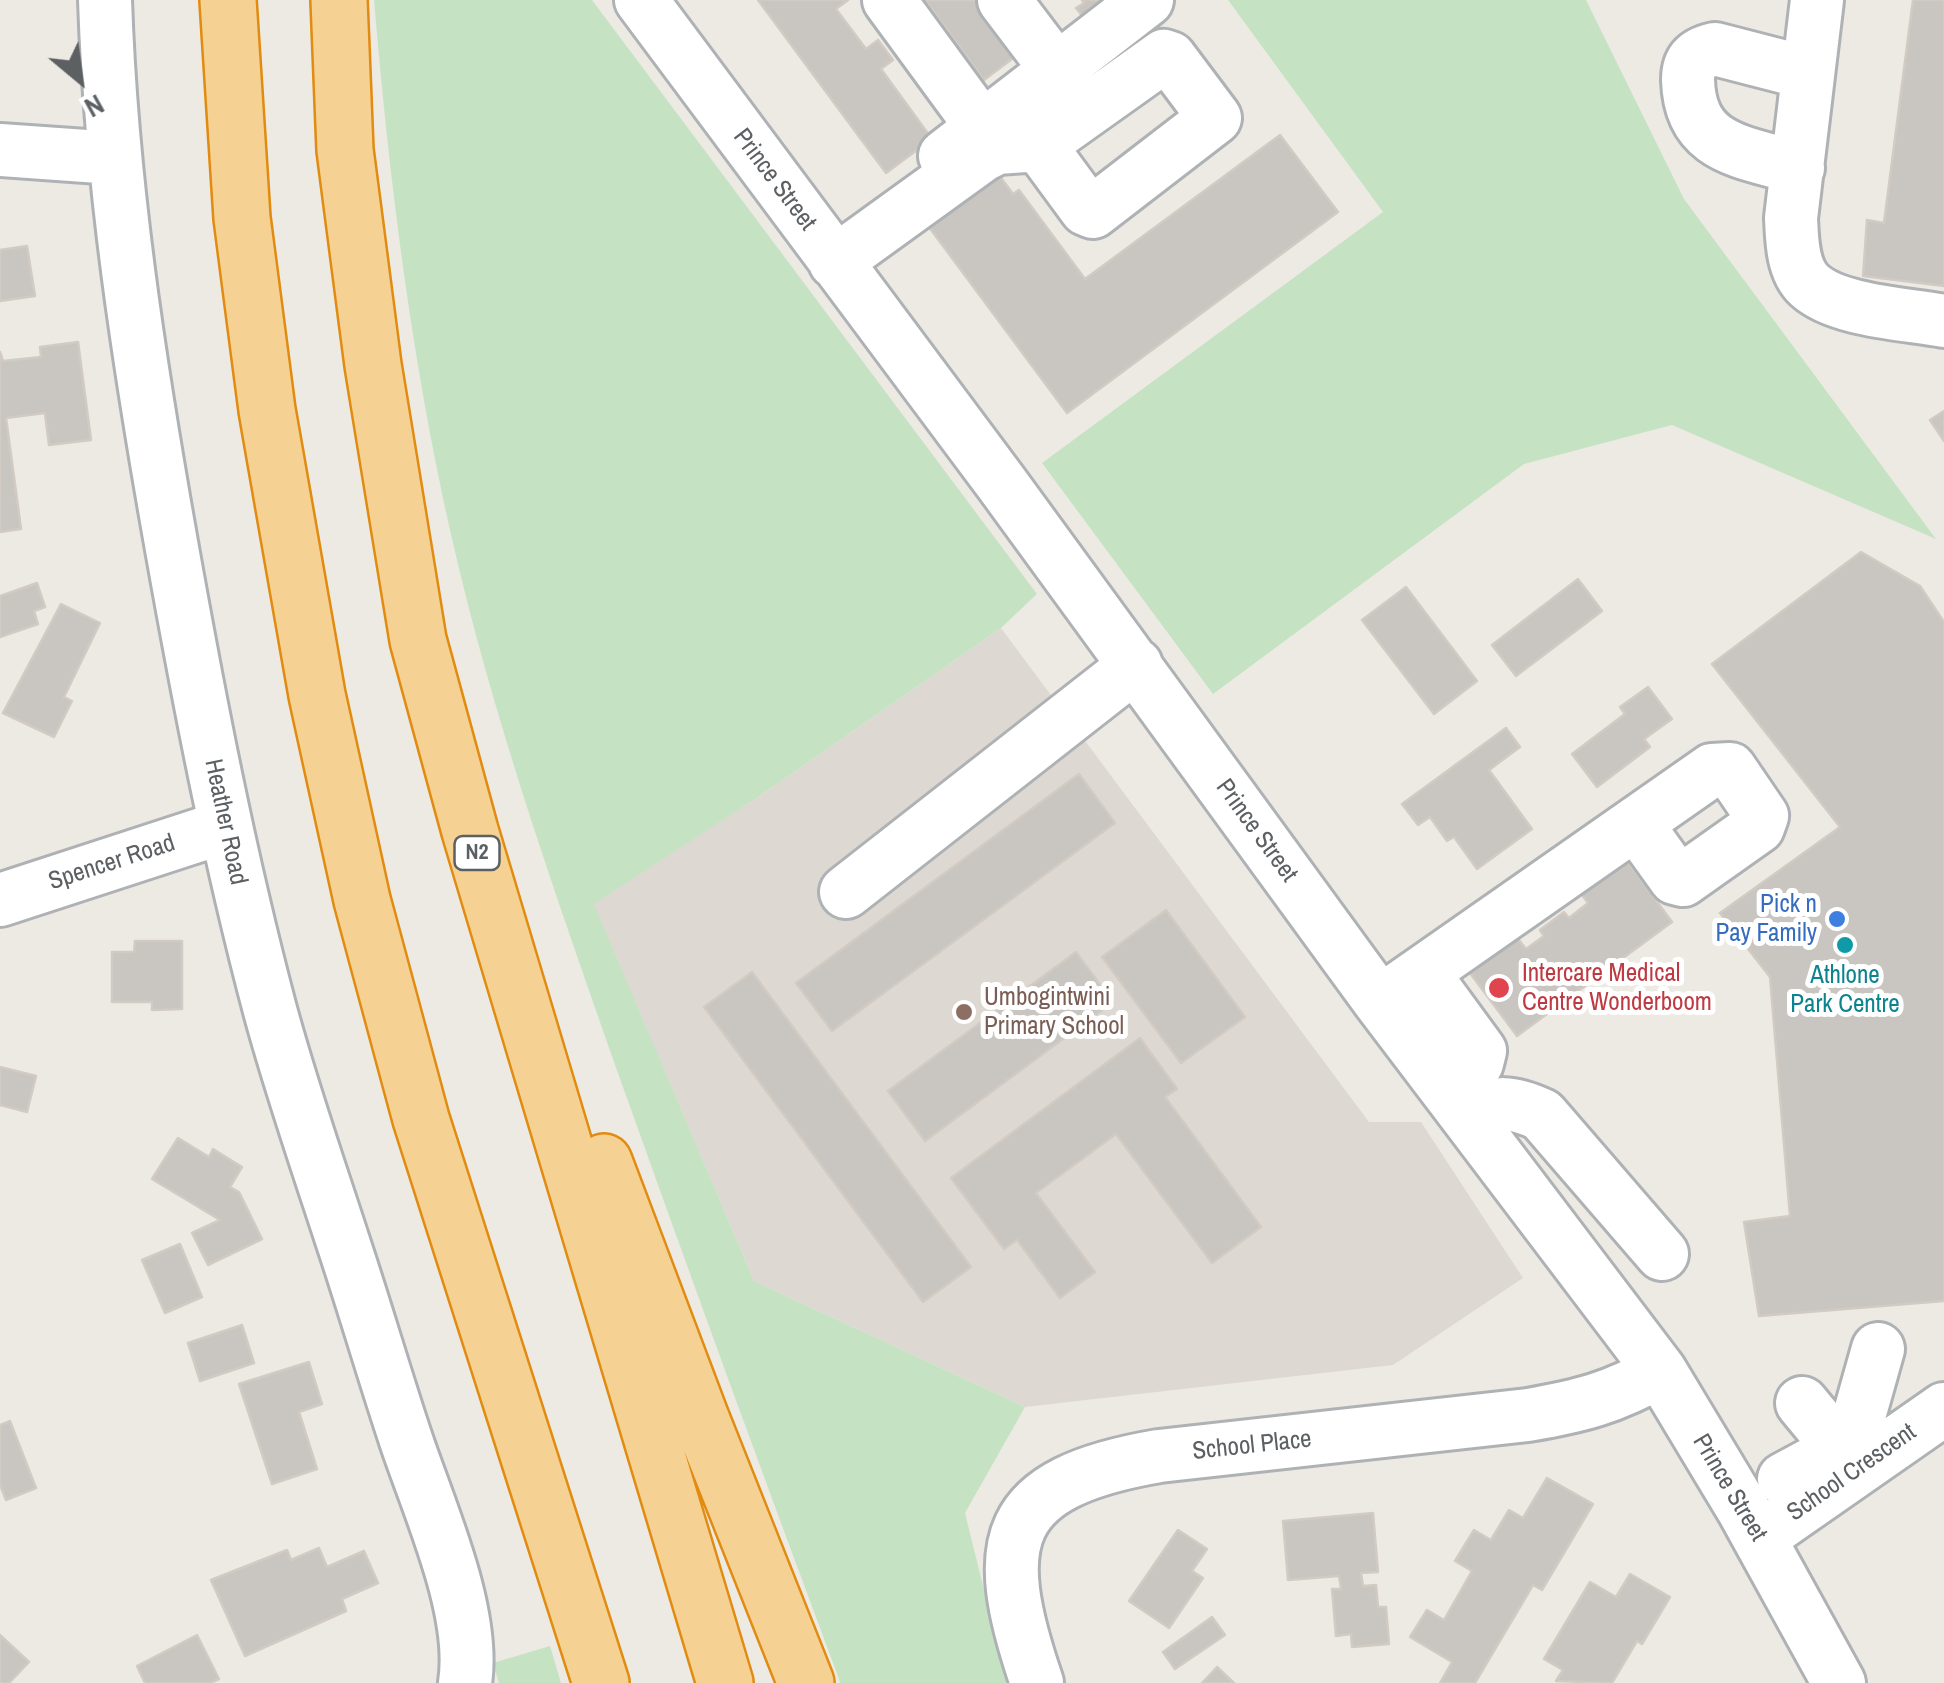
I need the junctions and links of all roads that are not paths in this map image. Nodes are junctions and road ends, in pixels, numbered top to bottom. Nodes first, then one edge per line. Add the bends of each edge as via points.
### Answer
1 (105, 0) edge
2 (228, 0) edge
3 (339, 0) edge
4 (641, 0) edge
5 (888, 0) edge
6 (1004, 0) edge
7 (1147, 0) edge
8 (1817, 0) edge
9 (1058, 70) junction
10 (1808, 73) junction
11 (982, 127) junction
12 (1039, 146) dead end
13 (0, 150) edge
14 (114, 158) junction
15 (1798, 168) junction
16 (830, 255) junction
17 (1944, 321) edge
18 (1136, 665) junction
19 (1636, 825) dead end
20 (224, 827) junction
21 (846, 892) dead end
22 (0, 900) edge
23 (508, 956) junction
24 (1423, 973) junction
25 (1380, 1002) junction
26 (1455, 1100) junction
27 (1662, 1254) dead end
28 (1878, 1349) dead end
29 (1660, 1372) junction
30 (1802, 1403) dead end
31 (1944, 1409) edge
32 (1840, 1449) junction
33 (1751, 1523) junction
34 (465, 1683) edge
35 (601, 1683) edge
36 (725, 1683) edge
37 (806, 1683) edge
38 (1037, 1683) edge
39 (1839, 1683) edge

1 - 14 street, Heather Road
2 - 35 highway via 242,218 266,410 362,900 420,1119
3 - 23 highway, N2 via 345,150 418,640
4 - 16 street, Prince Street
5 - 11 street
6 - 9 street
7 - 9 street
8 - 10 street
9 - 11 street
10 - 15 street
10 - 15 street via 1715,49 1691,60 1688,76 1692,108 1714,141
11 - 16 street
12 - 16 street via 983,155
13 - 14 street
14 - 20 street, Heather Road via 162,493
15 - 17 street via 1792,246 1807,284 1836,301
16 - 18 street, Prince Street
18 - 21 street
18 - 25 street, Prince Street
19 - 24 street
20 - 22 street, Spencer Road
20 - 34 street, Heather Road via 299,1106 463,1619
23 - 36 highway, N2
23 - 37 highway via 551,1030 580,1099
24 - 25 street
24 - 26 street via 1480,1051
25 - 26 street, Prince Street
26 - 27 street via 1516,1103 1542,1115 1632,1193
26 - 29 street, Prince Street
28 - 32 street via 1856,1427
29 - 33 street, Prince Street
29 - 38 street, School Place via 1582,1406 1160,1456 1107,1465 1058,1484 1030,1508 1013,1546 1010,1581
30 - 32 street
31 - 33 street, School Crescent
32 - 33 street via 1784,1479
33 - 39 street, Prince Street

